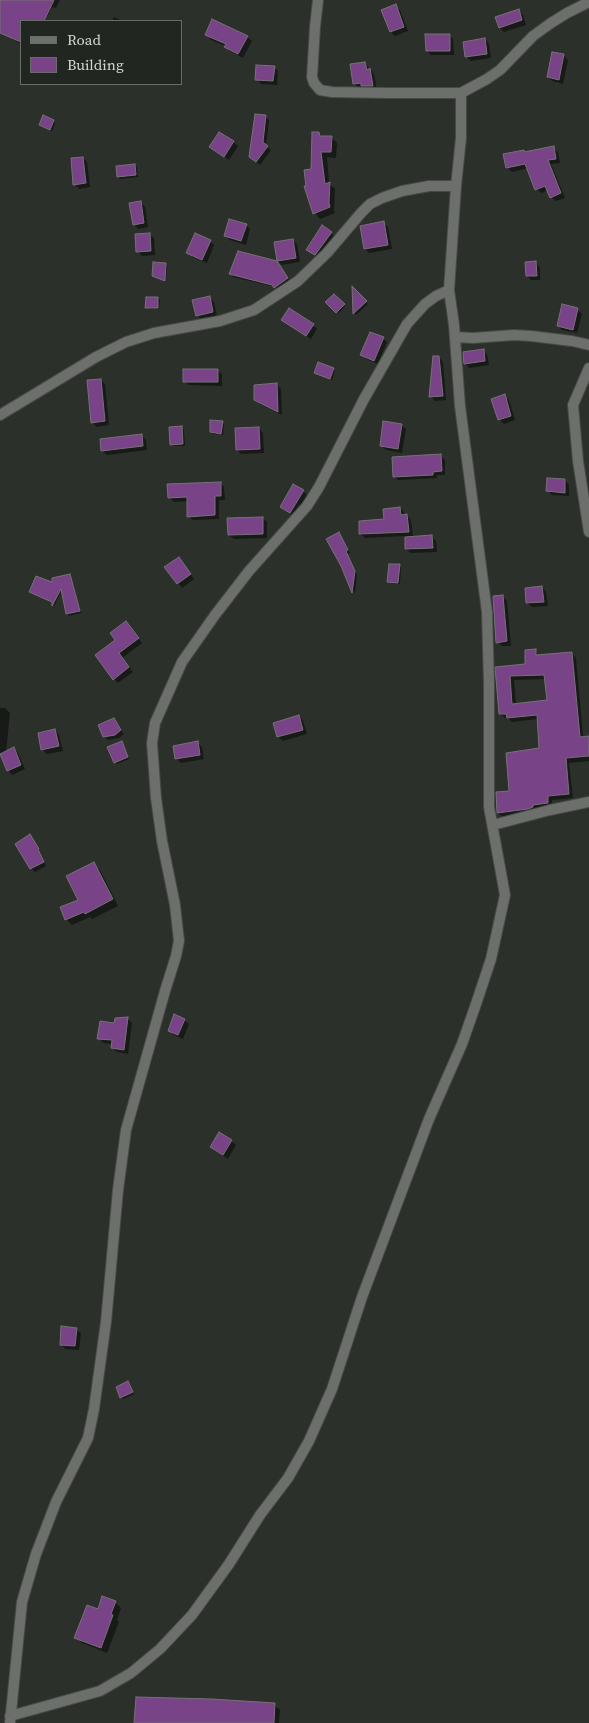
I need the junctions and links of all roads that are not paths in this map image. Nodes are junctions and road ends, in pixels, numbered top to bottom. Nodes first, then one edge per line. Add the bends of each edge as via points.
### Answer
1 (318, 0) edge
2 (589, 2) edge
3 (461, 93) junction
4 (456, 186) junction
5 (449, 290) junction
6 (455, 337) junction
7 (589, 345) edge
8 (589, 368) edge
9 (0, 415) edge
10 (589, 532) edge
11 (589, 802) edge
12 (493, 825) junction
13 (10, 1719) edge

1 - 3 street via 312,77 320,90
2 - 3 street via 551,23 533,36 500,70
3 - 4 street
4 - 5 street
4 - 9 street via 402,191 370,204 298,281 254,310 126,342
5 - 6 street
5 - 13 street via 424,304 407,324 319,487 249,572 182,662 155,723 152,743 156,798 179,941 126,1130 106,1322 88,1438 56,1502 22,1602
6 - 7 street via 531,336
6 - 12 street via 460,406 487,612 489,807
8 - 10 street via 573,405
11 - 12 street
12 - 13 street via 505,895 491,959 462,1044 429,1119 362,1297 332,1389 309,1441 288,1478 224,1572 192,1615 160,1649 131,1673 100,1691

